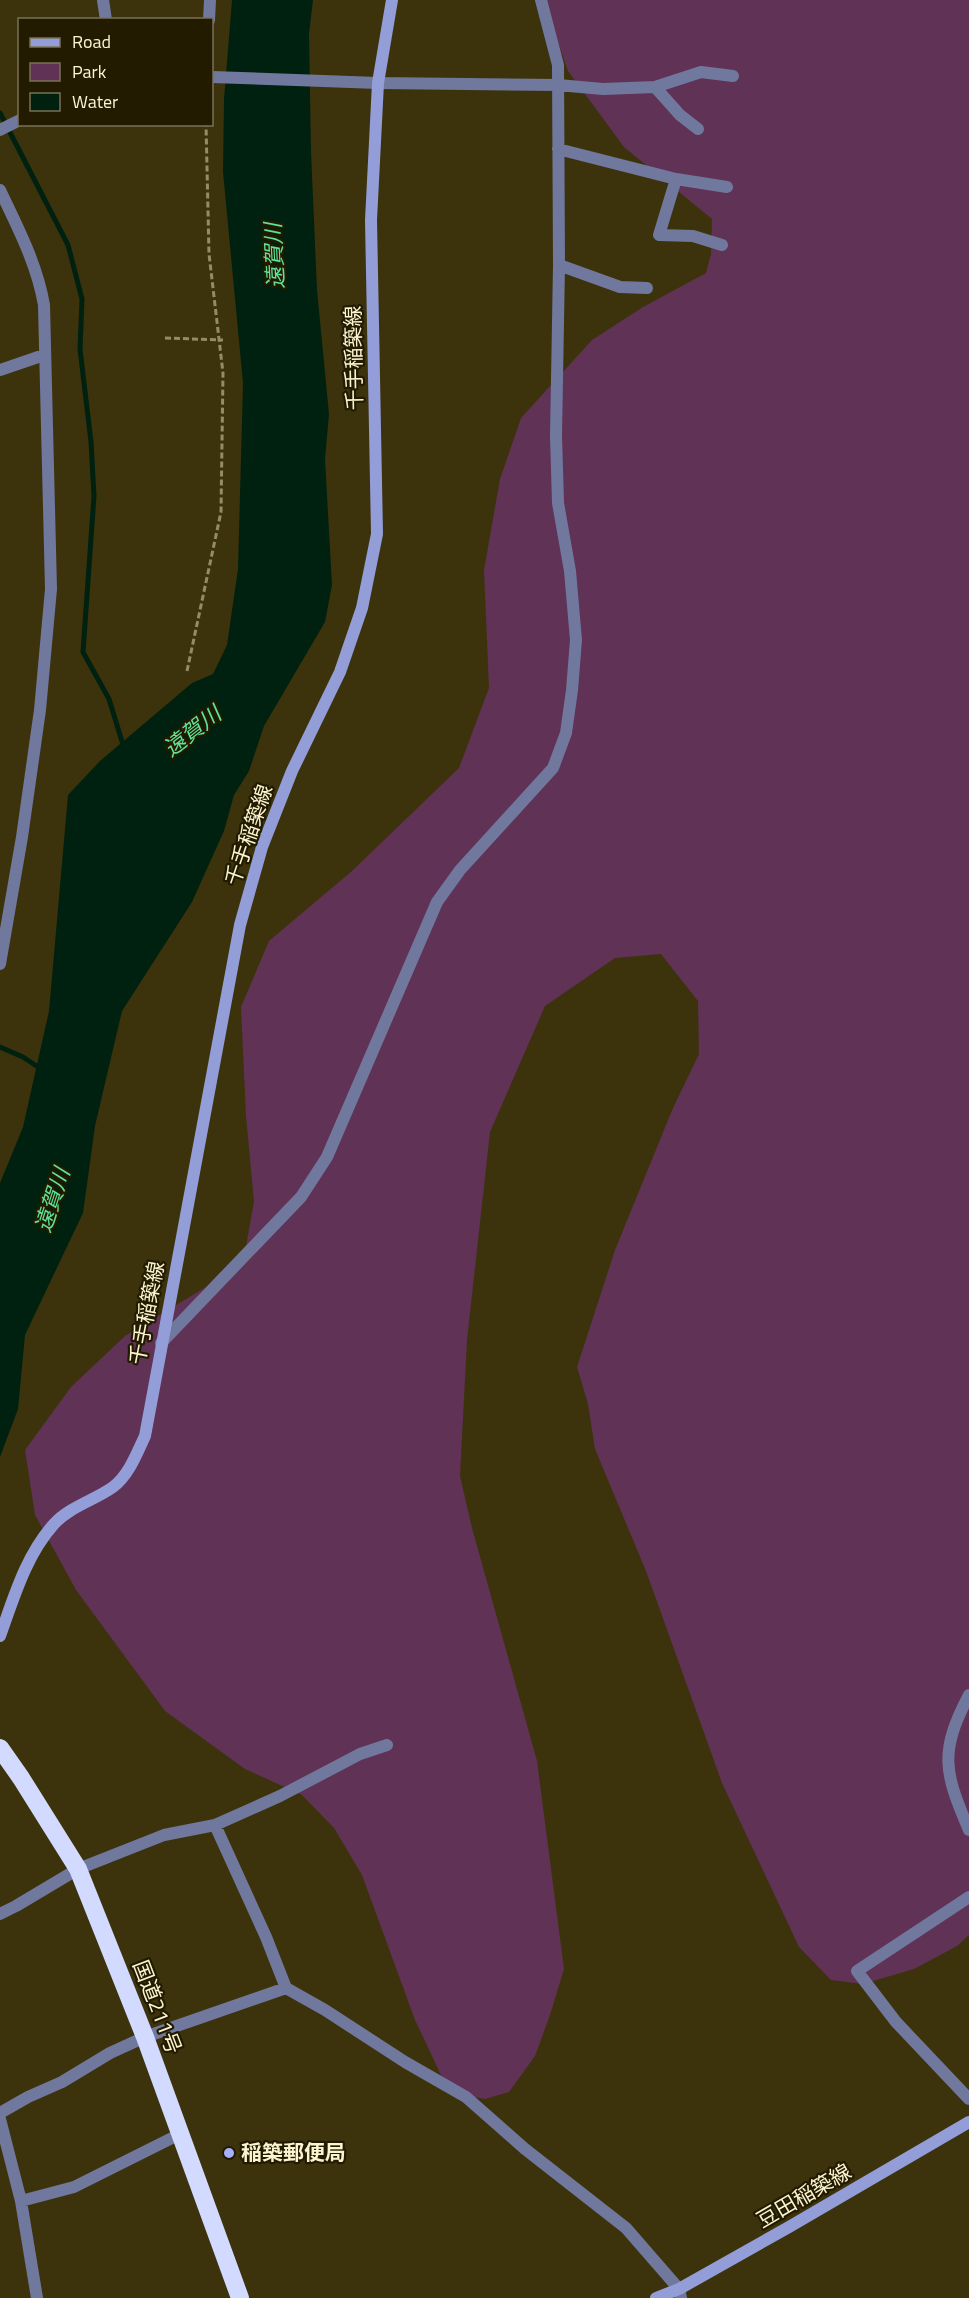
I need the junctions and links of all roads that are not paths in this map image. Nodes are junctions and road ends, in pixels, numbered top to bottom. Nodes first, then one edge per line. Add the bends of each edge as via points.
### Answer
1 (103, 0) edge
2 (210, 0) edge
3 (392, 0) edge
4 (541, 0) edge
5 (106, 18) edge
6 (209, 18) edge
7 (733, 76) dead end
8 (214, 77) edge
9 (373, 83) junction
10 (558, 85) junction
11 (655, 87) junction
12 (18, 121) edge
13 (699, 129) dead end
14 (0, 130) edge
15 (558, 149) junction
16 (676, 179) junction
17 (727, 187) dead end
18 (0, 190) edge
19 (722, 246) dead end
20 (559, 265) junction
21 (647, 288) dead end
22 (44, 355) junction
23 (0, 370) edge
24 (0, 964) edge
25 (161, 1343) junction
26 (0, 1636) edge
27 (969, 1695) edge
28 (387, 1745) dead end
29 (0, 1748) edge
30 (215, 1825) junction
31 (969, 1830) edge
32 (78, 1869) junction
33 (969, 1897) edge
34 (0, 1914) edge
35 (286, 1988) junction
36 (145, 2037) junction
37 (969, 2099) edge
38 (0, 2113) edge
39 (0, 2119) edge
40 (969, 2122) edge
41 (180, 2134) junction
42 (21, 2201) junction
43 (680, 2293) edge
44 (37, 2298) edge
45 (240, 2298) edge
46 (656, 2298) edge

1 - 5 street
2 - 6 street
3 - 9 main road, 千手稲築線
4 - 10 street via 557,54
7 - 11 street via 700,72
8 - 9 street
9 - 10 street
9 - 25 main road, 千手稲築線 via 371,219 377,534 362,608 340,672 292,771 262,847 240,926
10 - 11 street via 603,89
10 - 15 street
11 - 13 street
12 - 14 street
15 - 16 street
15 - 20 street
16 - 17 street
16 - 19 street via 660,235 693,236
18 - 22 street via 39,280 44,305
20 - 21 street via 620,287
20 - 25 street via 558,503 570,571 576,640 566,733 553,768 460,870 437,902 327,1157 301,1197
22 - 23 street
22 - 24 street via 51,589 40,710
25 - 26 main road, 千手稲築線 via 145,1436 132,1464 115,1486 56,1522 33,1553
27 - 31 street via 955,1722 947,1761
28 - 30 street
29 - 32 highway, 国道211号
30 - 32 street via 164,1835
30 - 35 street
32 - 34 street
32 - 36 highway, 国道211号
33 - 37 street via 857,1971 896,2022
35 - 36 street
35 - 43 street via 466,2097 626,2228
36 - 38 street
36 - 41 highway, 国道211号
39 - 42 street
40 - 43 main road, 豆田稲築線
41 - 42 street via 74,2187
41 - 45 highway, 国道211号
42 - 44 street
43 - 46 main road, 豆田稲築線

